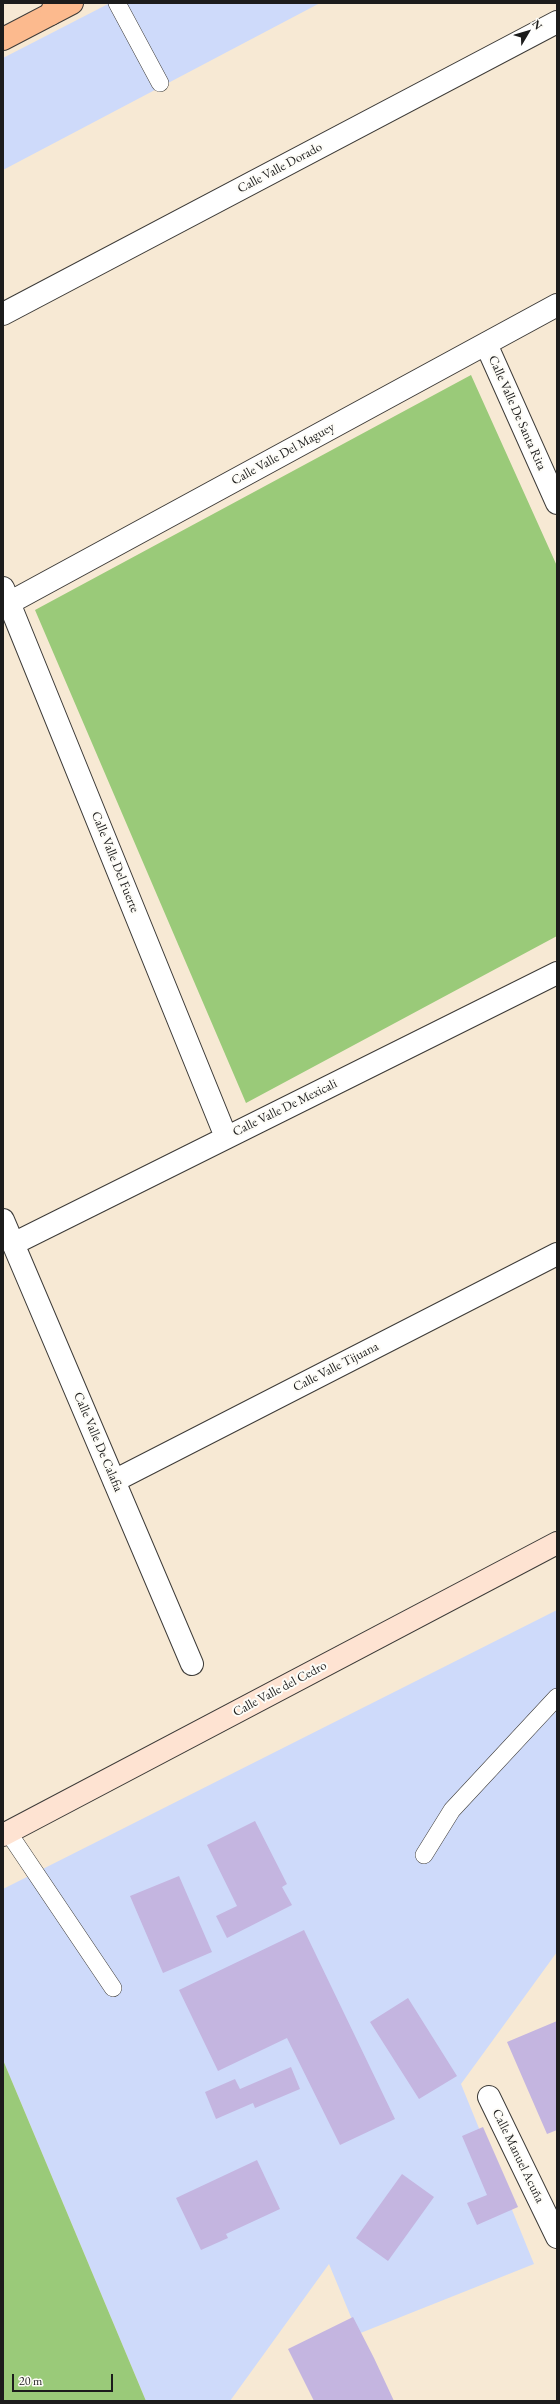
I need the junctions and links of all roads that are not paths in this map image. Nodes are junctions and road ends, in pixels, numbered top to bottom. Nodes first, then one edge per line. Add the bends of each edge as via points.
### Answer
1 (72, 3) edge
2 (117, 3) edge
3 (53, 9) edge
4 (557, 22) edge
5 (3, 39) edge
6 (160, 83) dead end
7 (557, 305) edge
8 (3, 314) edge
9 (486, 344) junction
10 (557, 504) edge
11 (6, 595) edge
12 (557, 973) edge
13 (226, 1137) junction
14 (3, 1220) edge
15 (13, 1244) junction
16 (557, 1254) edge
17 (114, 1481) junction
18 (557, 1544) edge
19 (192, 1664) dead end
20 (557, 1698) edge
21 (5, 1833) edge
22 (424, 1855) dead end
23 (113, 1988) dead end
24 (489, 2097) dead end
25 (557, 2237) edge

1 - 3 main road
2 - 6 lane
3 - 5 main road
4 - 8 street, Calle Valle Dorado
7 - 9 street, Calle Valle Del Maguey
9 - 10 street, Calle Valle De Santa Rita
9 - 11 street, Calle Valle Del Maguey
11 - 13 street, Calle Valle Del Fuerte
12 - 13 street, Calle Valle De Mexicali
13 - 15 street, Calle Valle De Mexicali
14 - 15 street, Calle Valle De Calafia
15 - 17 street, Calle Valle De Calafia
16 - 17 street, Calle Valle Tijuana
17 - 19 street, Calle Valle De Calafia
18 - 21 street, Calle Valle del Cedro
20 - 22 lane via 452,1810
21 - 23 lane
24 - 25 street, Calle Manuel Acuña

